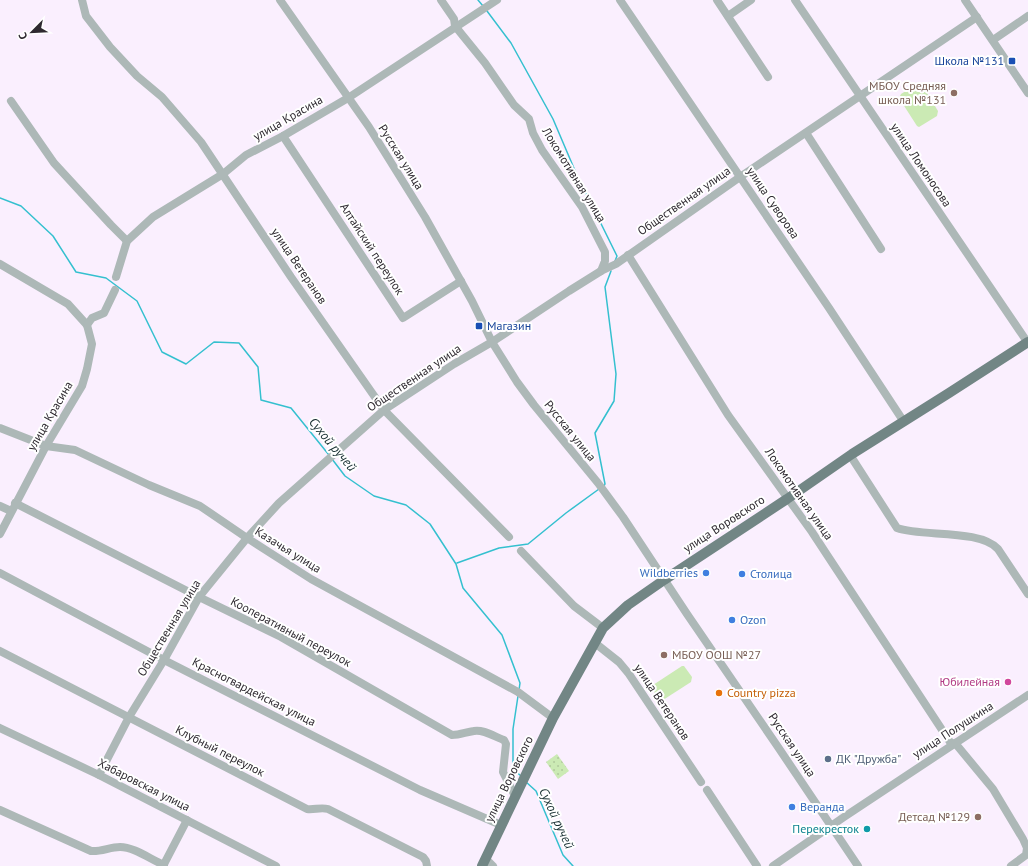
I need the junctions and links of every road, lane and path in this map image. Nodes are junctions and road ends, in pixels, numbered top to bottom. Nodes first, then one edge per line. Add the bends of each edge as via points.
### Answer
1 (82, 0) edge
2 (280, 0) edge
3 (441, 0) edge
4 (497, 0) edge
5 (620, 0) edge
6 (717, 0) edge
7 (751, 0) edge
8 (795, 0) edge
9 (965, 0) edge
10 (728, 16) junction
11 (1028, 16) edge
12 (977, 18) junction
13 (455, 26) junction
14 (993, 40) junction
15 (768, 77) dead end
16 (1028, 93) edge
17 (861, 96) junction
18 (348, 98) junction
19 (11, 101) dead end
20 (806, 133) junction
21 (283, 136) junction
22 (223, 174) junction
23 (740, 177) junction
24 (127, 241) junction
25 (881, 249) dead end
26 (628, 255) junction
27 (0, 264) edge
28 (601, 271) junction
29 (116, 277) dead end
30 (461, 281) junction
31 (114, 290) dead end
32 (87, 325) junction
33 (492, 342) junction
34 (1028, 342) edge
35 (384, 410) junction
36 (904, 422) junction
37 (0, 428) edge
38 (46, 446) junction
39 (850, 455) junction
40 (787, 499) junction
41 (15, 503) junction
42 (0, 506) edge
43 (11, 511) junction
44 (0, 534) edge
45 (509, 537) dead end
46 (247, 538) junction
47 (521, 552) dead end
48 (0, 573) edge
49 (664, 580) junction
50 (1028, 594) edge
51 (199, 597) junction
52 (603, 628) junction
53 (594, 642) junction
54 (0, 651) edge
55 (164, 660) junction
56 (1028, 695) edge
57 (129, 717) junction
58 (554, 718) junction
59 (0, 728) edge
60 (954, 744) junction
61 (99, 775) junction
62 (701, 782) dead end
63 (707, 790) dead end
64 (515, 796) junction
65 (0, 810) edge
66 (187, 820) junction
67 (501, 825) junction
68 (832, 825) junction
69 (487, 864) edge
70 (163, 866) edge
71 (276, 866) edge
72 (426, 866) edge
73 (757, 866) edge
74 (773, 866) edge
75 (858, 866) edge
76 (1011, 866) edge

1 - 22 street, улица Ветеранов via 86,16 100,34 137,76 173,108
2 - 18 street, Русская улица
3 - 13 street, Локомотивная улица via 454,19
4 - 13 street, улица Красина
5 - 23 street, улица Суворова
6 - 10 street
7 - 10 street
8 - 17 street, улица Ломоносова
9 - 12 street
10 - 15 street
11 - 14 street
12 - 14 street
12 - 17 street, Общественная улица
13 - 18 street, улица Красина
13 - 28 street, Локомотивная улица via 514,105 529,119 542,150 582,207 605,252
14 - 16 street
17 - 20 street, Общественная улица
17 - 34 street, улица Ломоносова
18 - 21 street, улица Красина
18 - 30 street, Русская улица via 369,127
19 - 24 street via 54,163
20 - 23 street, Общественная улица
20 - 25 street
21 - 22 street, улица Красина via 246,155
21 - 30 street, Алтайский переулок via 403,318
22 - 24 street, улица Красина via 153,218
22 - 35 street, улица Ветеранов
23 - 26 street, Общественная улица
23 - 36 street, улица Суворова
24 - 29 street
26 - 28 street, Общественная улица
26 - 40 street, Локомотивная улица via 728,414
27 - 32 street via 68,304
28 - 33 street, Общественная улица
30 - 33 street, Русская улица
31 - 32 street via 104,313 92,318
32 - 38 street, улица Красина via 92,344 82,386
33 - 35 street, Общественная улица
33 - 49 street, Русская улица via 517,382 623,517
34 - 36 main road, улица Воровского
35 - 45 street, улица Ветеранов
35 - 46 street, Общественная улица via 279,503
36 - 39 main road, улица Воровского
37 - 38 street, Казачья улица
38 - 41 street, улица Красина
38 - 46 street, Казачья улица via 75,450 148,485 200,506
39 - 40 main road, улица Воровского
39 - 50 street via 897,528 977,538 992,544
40 - 49 main road, улица Воровского
40 - 60 street, Локомотивная улица via 812,532
41 - 43 street, улица Красина
41 - 51 street, Кооперативный переулок
42 - 43 street
43 - 44 street, улица Красина
46 - 51 street, Общественная улица
46 - 58 street, Казачья улица via 311,579 518,692
47 - 52 street via 574,606
48 - 55 street, Красногвардейская улица
49 - 52 main road, улица Воровского via 628,605
49 - 68 street, Русская улица
51 - 55 street, Общественная улица
51 - 64 street, Кооперативный переулок via 281,638 452,735 475,730 504,740 506,744 502,772
52 - 53 main road, улица Воровского
53 - 58 main road, улица Воровского
53 - 62 street, улица Ветеранов via 619,662 629,674
54 - 57 street, Клубный переулок
55 - 57 street, Общественная улица
55 - 67 street, Красногвардейская улица via 420,790
56 - 60 street, улица Полушкина
57 - 61 street, Общественная улица
57 - 72 street, Клубный переулок via 307,809 328,810 423,857
58 - 64 main road, улица Воровского
59 - 61 street, Хабаровская улица
60 - 68 street, улица Полушкина
60 - 76 street, Локомотивная улица via 993,789 1023,839 1027,848 1026,855
61 - 66 street, Хабаровская улица
63 - 73 street
64 - 67 main road, улица Воровского
65 - 70 street via 91,851 128,848
66 - 70 street
66 - 71 street, Хабаровская улица
67 - 69 main road, улица Воровского
68 - 74 street, улица Полушкина
68 - 75 street, Русская улица

